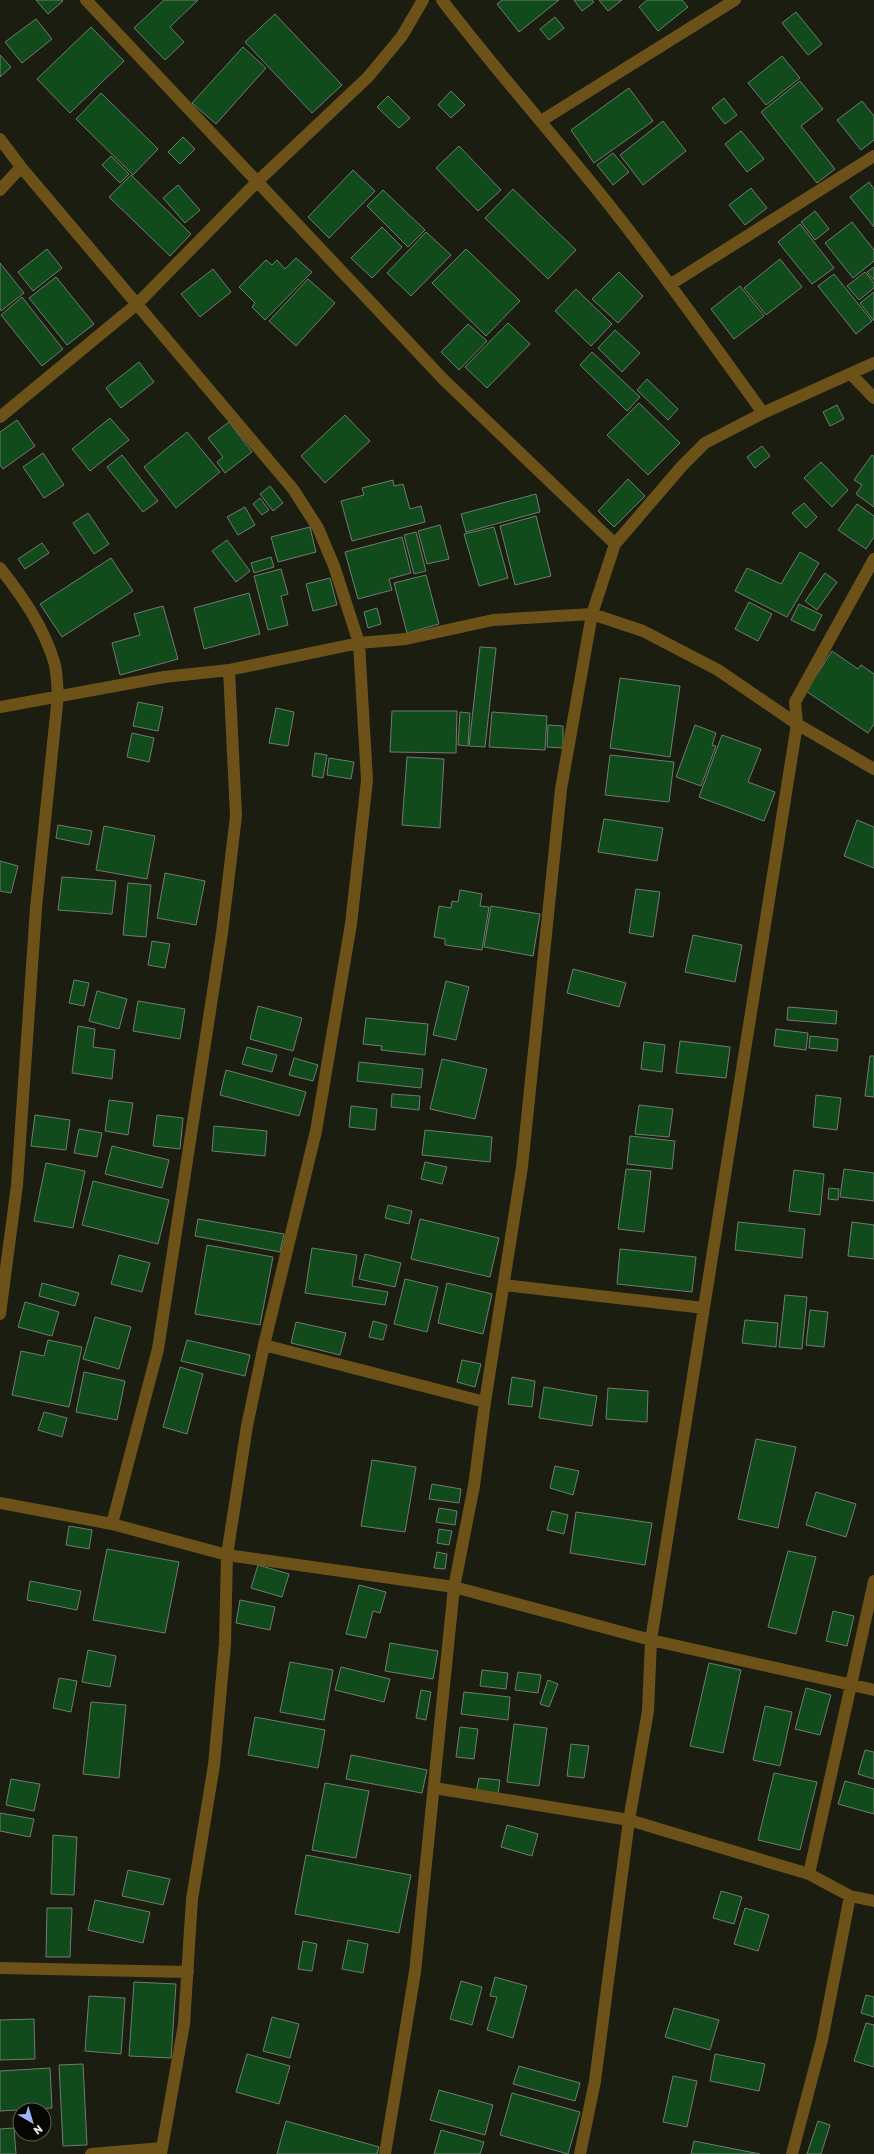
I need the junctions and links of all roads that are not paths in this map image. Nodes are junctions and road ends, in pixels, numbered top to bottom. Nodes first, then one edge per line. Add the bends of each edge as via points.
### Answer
1 (86, 0) edge
2 (423, 0) edge
3 (442, 0) edge
4 (735, 0) edge
5 (541, 121) junction
6 (0, 139) edge
7 (874, 156) edge
8 (21, 167) junction
9 (257, 182) junction
10 (0, 190) edge
11 (671, 284) junction
12 (137, 304) junction
13 (874, 363) edge
14 (851, 374) junction
15 (874, 398) edge
16 (763, 413) junction
17 (0, 417) edge
18 (615, 544) junction
19 (874, 559) edge
20 (0, 568) edge
21 (592, 614) junction
22 (359, 643) junction
23 (229, 670) junction
24 (58, 696) junction
25 (0, 707) edge
26 (797, 724) junction
27 (874, 769) edge
28 (504, 1285) junction
29 (704, 1308) junction
30 (0, 1314) edge
31 (264, 1345) junction
32 (485, 1402) junction
33 (0, 1503) edge
34 (112, 1524) junction
35 (227, 1555) junction
36 (874, 1581) edge
37 (454, 1587) junction
38 (651, 1640) junction
39 (852, 1685) junction
40 (874, 1690) edge
41 (434, 1788) junction
42 (629, 1820) junction
43 (809, 1874) junction
44 (850, 1896) junction
45 (874, 1901) edge
46 (0, 1968) edge
47 (188, 1972) junction
48 (162, 2151) edge
49 (91, 2154) edge
50 (385, 2154) edge
51 (580, 2154) edge
52 (792, 2154) edge

1 - 9 street
2 - 9 street via 402,36 368,77
3 - 5 street via 502,77
4 - 5 street
5 - 11 street
6 - 8 street
7 - 11 street
8 - 10 street
8 - 12 street
9 - 12 street
9 - 18 street via 444,380
11 - 16 street
12 - 17 street
12 - 22 street via 293,488 318,528 334,566
13 - 14 street
14 - 15 street
14 - 16 street
16 - 18 street via 705,443
18 - 21 street
19 - 26 street via 795,702
20 - 24 street via 41,628 55,666
21 - 22 street via 493,620 406,639
21 - 26 street via 643,631 718,670
21 - 28 street via 561,789 522,1167
22 - 23 street
22 - 31 street via 367,780 351,924 316,1131
23 - 24 street via 164,677
23 - 34 street via 236,816 222,933 158,1348
24 - 25 street
24 - 30 street via 36,908 17,1185
26 - 27 street
26 - 29 street
28 - 29 street
28 - 32 street
29 - 38 street
31 - 32 street
31 - 35 street via 247,1426
32 - 37 street via 474,1486
33 - 34 street
34 - 35 street
35 - 37 street
35 - 47 street via 225,1644 214,1764 192,1899
36 - 39 street
37 - 38 street
37 - 41 street
38 - 39 street
38 - 42 street via 648,1710
39 - 40 street
39 - 43 street
41 - 42 street
41 - 50 street via 415,1972
42 - 43 street
42 - 51 street via 595,2081
43 - 44 street
44 - 45 street
44 - 52 street via 822,2040
46 - 47 street
47 - 48 street via 184,2024
48 - 49 street

